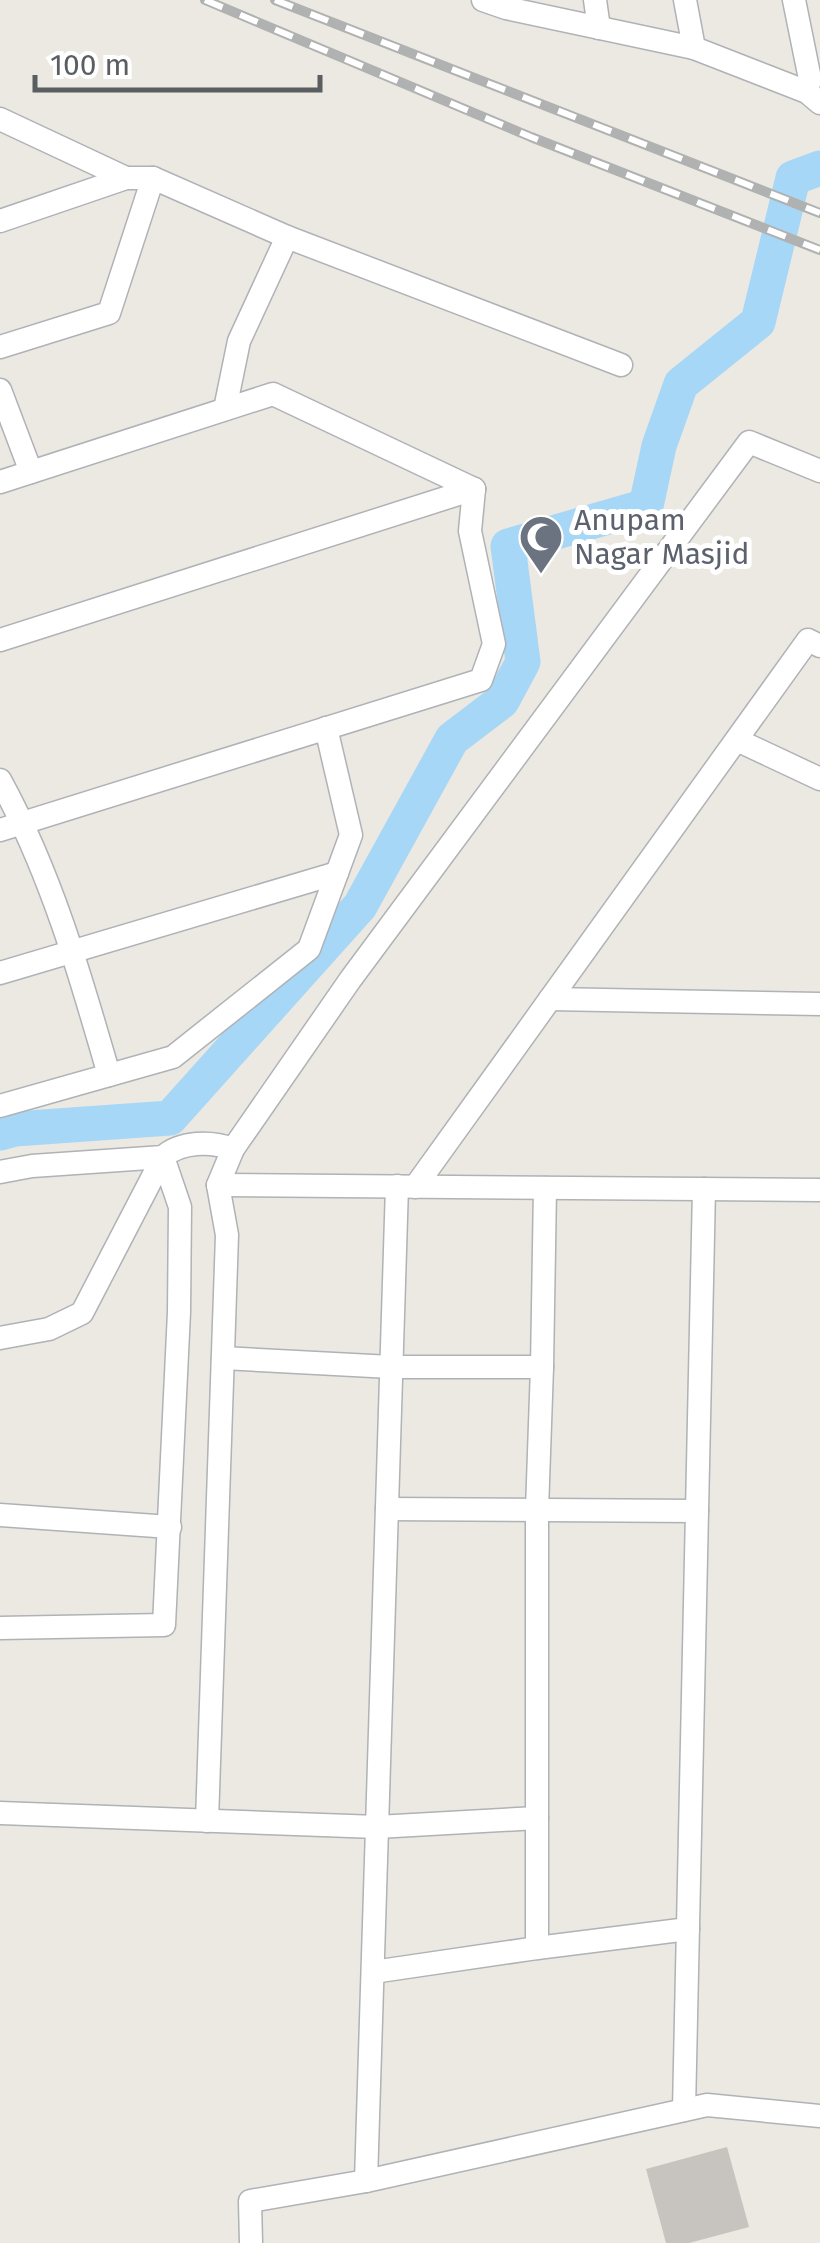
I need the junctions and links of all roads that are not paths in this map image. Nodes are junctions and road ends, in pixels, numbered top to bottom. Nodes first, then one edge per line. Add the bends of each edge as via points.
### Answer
1 (483, 0) edge
2 (596, 0) edge
3 (685, 0) edge
4 (794, 0) edge
5 (600, 28) junction
6 (694, 48) junction
7 (814, 98) edge
8 (0, 119) edge
9 (126, 178) junction
10 (153, 178) junction
11 (0, 221) edge
12 (287, 237) junction
13 (0, 347) edge
14 (621, 365) dead end
15 (0, 390) edge
16 (225, 410) junction
17 (820, 471) edge
18 (31, 472) junction
19 (0, 482) edge
20 (474, 489) junction
21 (0, 640) edge
22 (820, 646) edge
23 (326, 728) junction
24 (737, 740) junction
25 (820, 779) edge
26 (0, 780) edge
27 (23, 823) junction
28 (0, 830) edge
29 (337, 873) junction
30 (73, 951) junction
31 (0, 972) edge
32 (550, 999) junction
33 (820, 1004) edge
34 (109, 1075) junction
35 (0, 1106) edge
36 (233, 1149) junction
37 (162, 1157) junction
38 (0, 1172) edge
39 (218, 1185) junction
40 (406, 1187) junction
41 (545, 1188) junction
42 (704, 1189) junction
43 (820, 1190) edge
44 (0, 1338) edge
45 (223, 1358) junction
46 (391, 1366) junction
47 (542, 1367) junction
48 (387, 1509) junction
49 (537, 1510) junction
50 (697, 1510) junction
51 (0, 1514) edge
52 (170, 1527) junction
53 (0, 1628) edge
54 (0, 1814) edge
55 (537, 1818) junction
56 (208, 1821) junction
57 (377, 1827) junction
58 (688, 1929) junction
59 (537, 1948) junction
60 (373, 1972) junction
61 (684, 2110) junction
62 (820, 2116) edge
63 (366, 2180) junction
64 (251, 2243) edge

1 - 5 street
2 - 5 street
3 - 6 street
4 - 7 street
5 - 6 street
6 - 7 street
8 - 9 street
9 - 10 street
9 - 11 street
10 - 12 street
10 - 13 street via 109,312
12 - 14 street
12 - 16 street via 239,341
15 - 18 street
16 - 18 street
16 - 20 street via 273,394
17 - 36 street via 749,442 350,980
18 - 19 street
20 - 21 street
20 - 23 street via 470,530 494,644 480,680
22 - 24 street via 808,640
23 - 27 street
23 - 29 street via 351,834
24 - 25 street
24 - 32 street
26 - 27 street
27 - 28 street
27 - 30 street
29 - 30 street
29 - 34 street via 309,949 174,1057
30 - 31 street
30 - 34 street
32 - 33 street
32 - 40 street
34 - 35 street
36 - 37 street via 175,1146
36 - 39 street
37 - 38 street
37 - 44 street via 82,1313 50,1330
37 - 52 street via 180,1206
39 - 40 street
39 - 45 street via 227,1235
40 - 41 street
40 - 46 street
41 - 42 street
41 - 47 street
42 - 43 street
42 - 50 street
45 - 46 street
45 - 56 street
46 - 47 street
46 - 48 street
47 - 49 street
48 - 49 street
48 - 57 street
49 - 50 street
49 - 55 street
50 - 58 street
51 - 52 street
52 - 53 street via 164,1625
54 - 56 street
55 - 57 street
55 - 59 street
56 - 57 street
57 - 60 street
58 - 59 street
58 - 61 street
59 - 60 street
60 - 63 street
61 - 62 street
61 - 63 street
63 - 64 street via 250,2201

